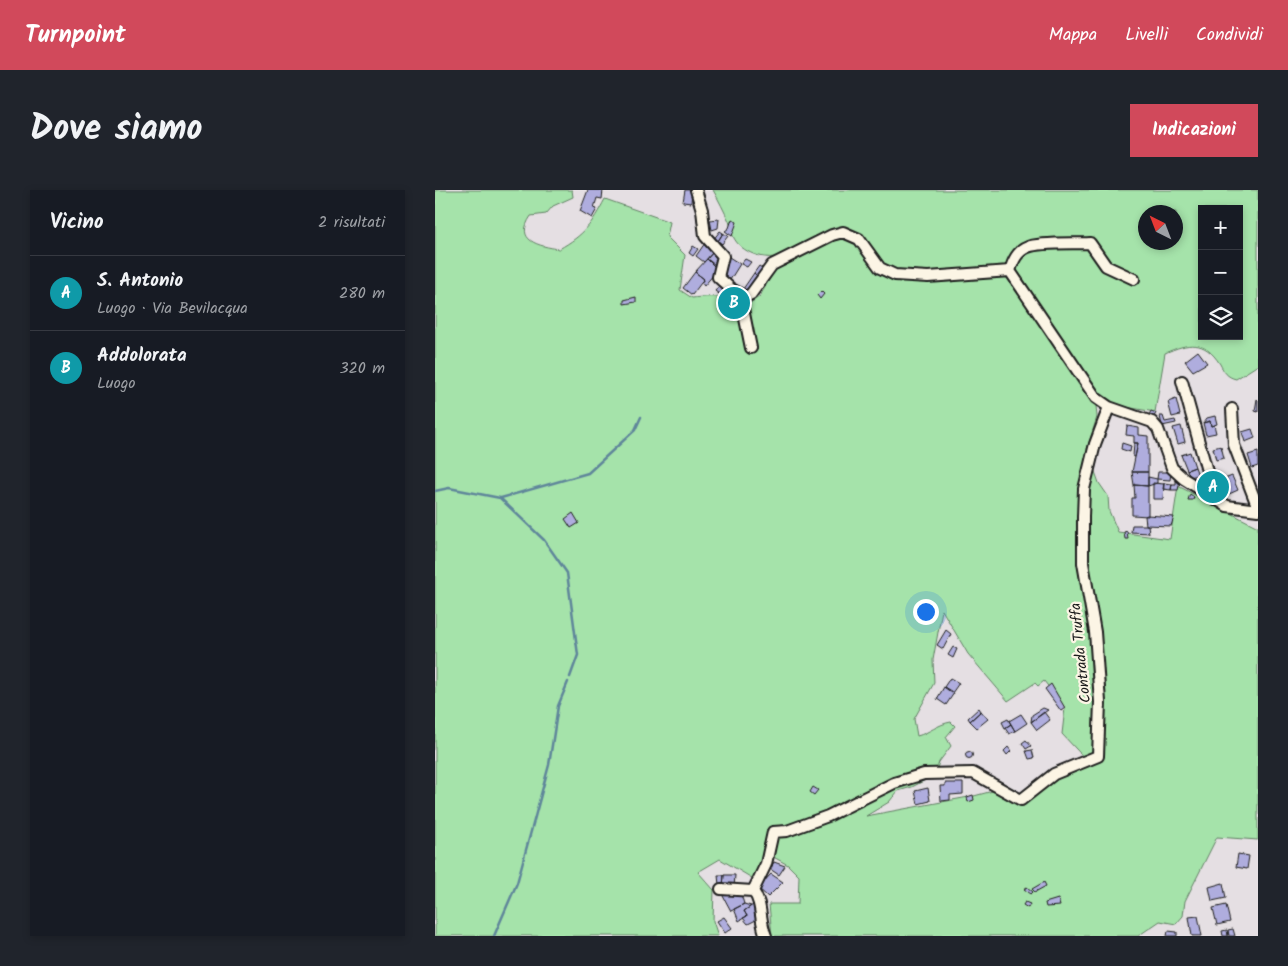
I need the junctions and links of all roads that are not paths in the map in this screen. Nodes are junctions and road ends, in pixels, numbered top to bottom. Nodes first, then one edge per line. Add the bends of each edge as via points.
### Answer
1 (696, 190) edge
2 (1010, 271) junction
3 (1135, 278) dead end
4 (741, 299) dead end
5 (751, 348) dead end
6 (1182, 381) dead end
7 (1109, 407) junction
8 (1232, 409) dead end
9 (1215, 500) junction
10 (1258, 509) edge
11 (721, 889) dead end
12 (753, 891) junction
13 (766, 936) edge

1 - 2 street via 705,236 723,256 719,277 745,297 751,294 772,265 831,234 843,232 859,239 880,268 895,275 928,278
2 - 3 street via 1016,256 1028,246 1090,243 1107,266
2 - 7 street via 1089,389
4 - 5 street
6 - 9 street
7 - 9 street via 1152,422 1158,429 1172,468
7 - 12 street, Contrada Truffa via 1095,444 1083,498 1083,563 1095,632 1100,702 1099,756 1054,774 1021,800 973,773 924,774 894,783 828,816 787,831 773,832 766,864
8 - 10 street via 1234,445
9 - 10 street via 1239,509
11 - 12 street
12 - 13 street via 759,902 760,923

